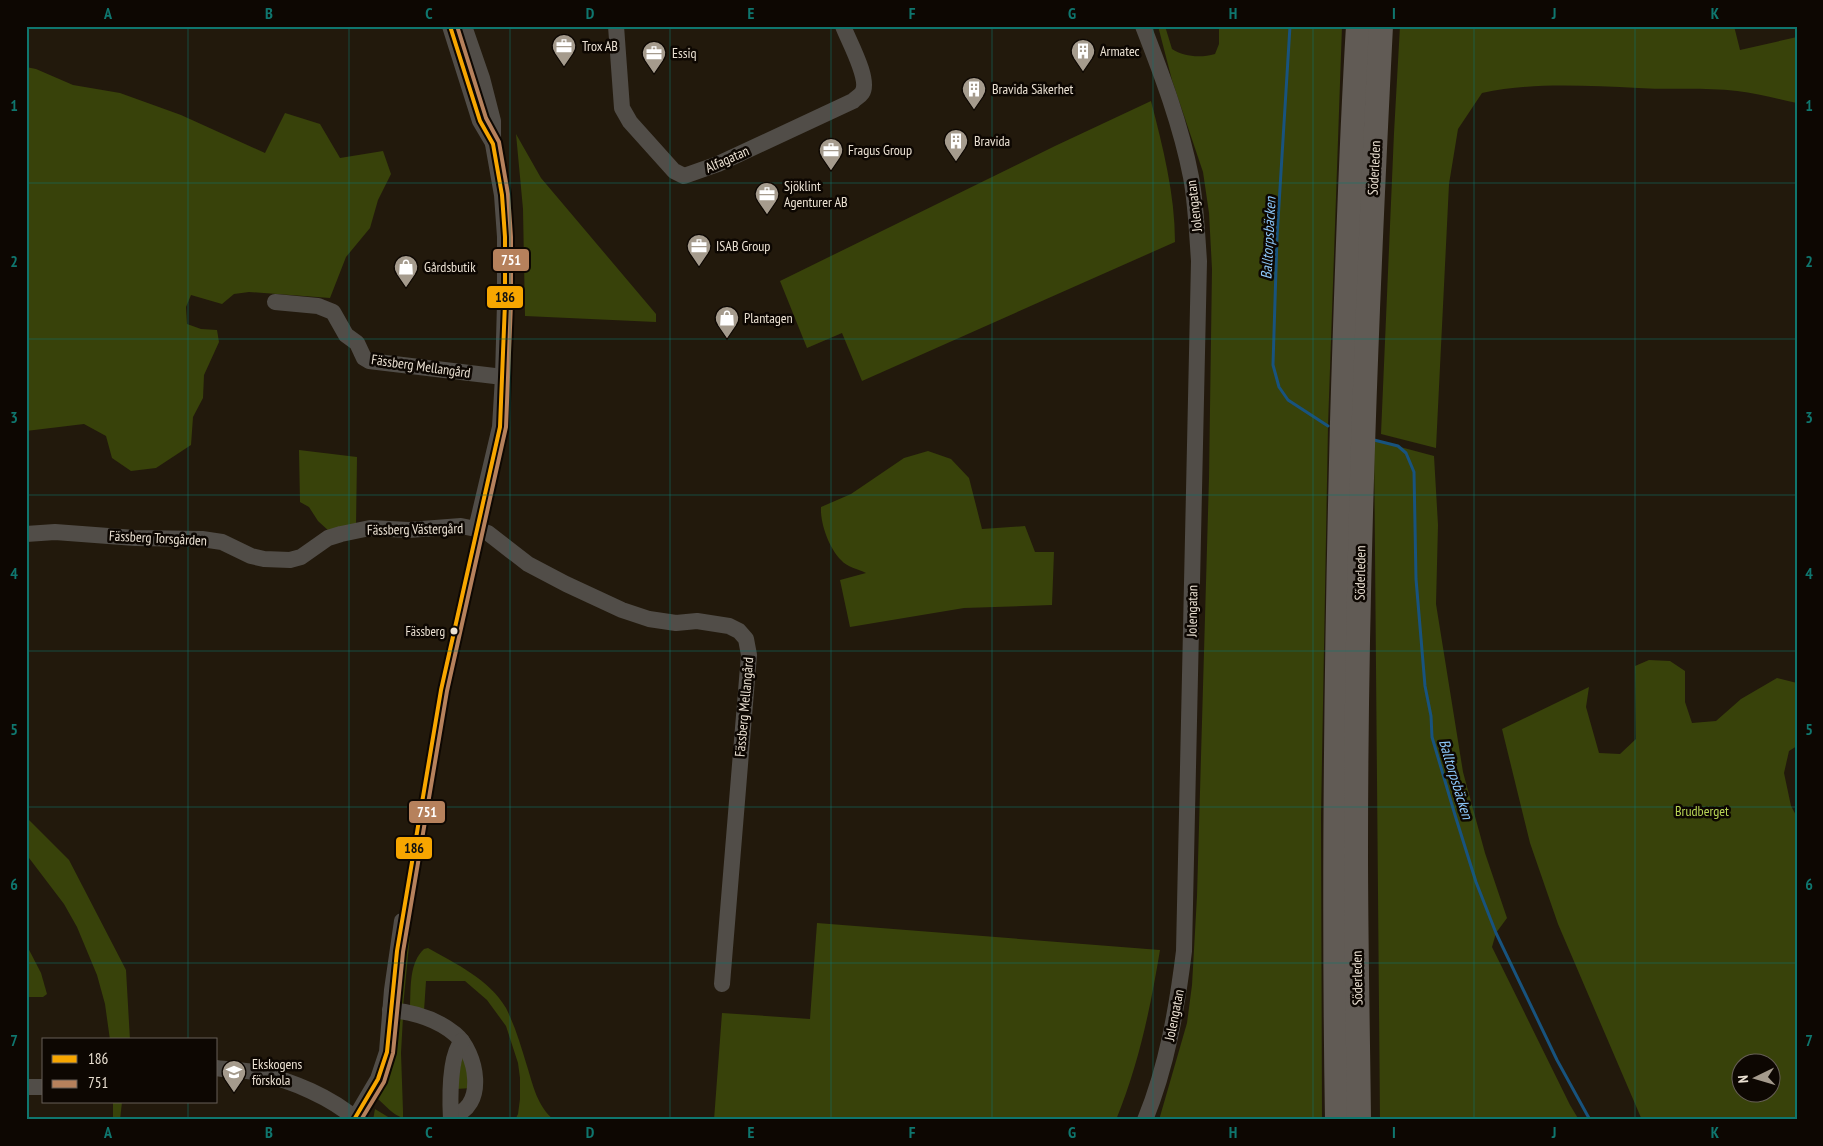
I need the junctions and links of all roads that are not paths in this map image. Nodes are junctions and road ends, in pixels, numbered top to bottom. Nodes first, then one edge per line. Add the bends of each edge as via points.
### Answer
1 (450, 26) edge
2 (464, 26) edge
3 (616, 26) edge
4 (843, 26) edge
5 (1142, 26) edge
6 (1150, 26) edge
7 (1358, 26) edge
8 (1381, 26) edge
9 (1171, 100) junction
10 (493, 144) junction
11 (275, 302) dead end
12 (503, 377) junction
13 (476, 528) junction
14 (26, 534) edge
15 (301, 556) joint
16 (402, 921) dead end
17 (722, 984) dead end
18 (390, 1010) junction
19 (462, 1041) junction
20 (218, 1068) edge
21 (26, 1087) edge
22 (42, 1087) edge
23 (451, 1118) edge
24 (356, 1119) edge
25 (1145, 1120) edge
26 (1337, 1120) edge
27 (1359, 1120) edge

1 - 10 street via 480,122
2 - 10 street via 493,121
3 - 4 street, Alfagatan via 625,116 674,171 684,176 718,164 859,96 863,92 864,81
5 - 9 street, Jolengatan
6 - 9 street, Jolengatan via 1171,86
7 - 26 highway, Söderleden via 1338,570 1335,778
8 - 27 highway, Söderleden via 1361,533 1356,849
9 - 25 street, Jolengatan via 1191,178 1199,261 1187,867 1184,951 1179,988 1164,1062
10 - 12 street via 504,216
11 - 12 street, Fässberg Mellangård via 318,306 333,312 346,335 357,343 369,361
12 - 13 street via 500,427
13 - 15 street, Fässberg Västergård via 370,528 328,538
13 - 17 street, Fässberg Mellangård via 488,533 528,564 622,610 676,623 697,621 729,626 746,638 749,656
14 - 15 street, Fässberg Torsgården via 55,532 202,539 222,542 264,559 290,560
16 - 18 street
18 - 19 street via 424,1017 444,1026
18 - 24 street via 383,1067
19 - 23 street via 451,1081
19 - 23 street via 472,1058 475,1086 466,1108
20 - 24 street via 258,1073 287,1082 329,1100
21 - 22 street

